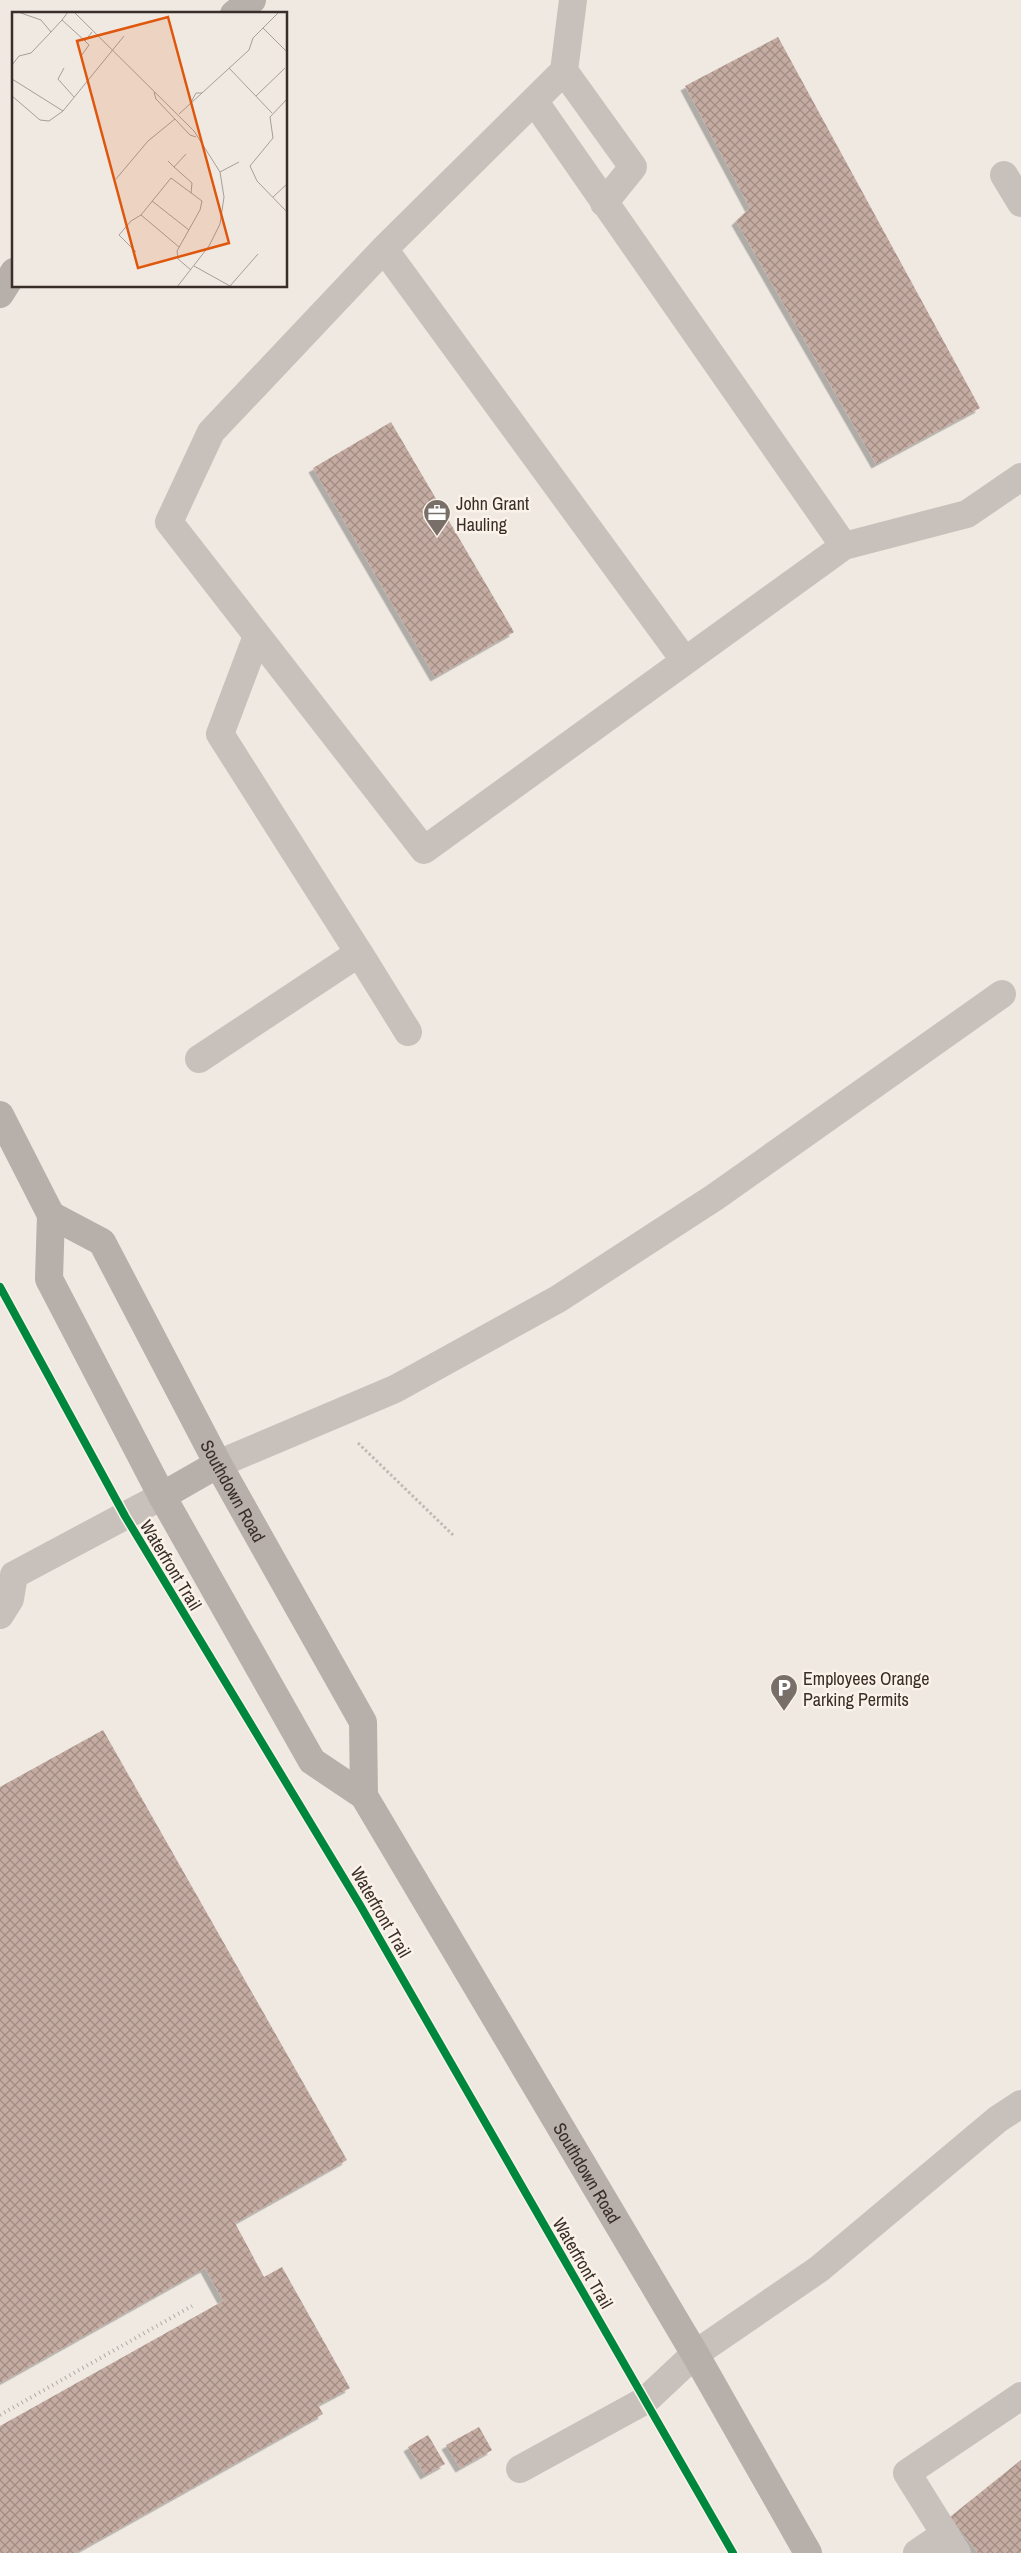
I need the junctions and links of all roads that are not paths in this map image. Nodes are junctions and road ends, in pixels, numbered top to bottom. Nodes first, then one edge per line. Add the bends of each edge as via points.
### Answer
1 (252, 0) edge
2 (573, 0) edge
3 (237, 12) edge
4 (564, 71) junction
5 (534, 102) junction
6 (1004, 175) dead end
7 (604, 203) junction
8 (1021, 204) edge
9 (384, 249) junction
10 (12, 275) edge
11 (0, 294) edge
12 (1021, 477) edge
13 (844, 546) junction
14 (257, 636) junction
15 (685, 661) junction
16 (359, 953) junction
17 (1002, 994) dead end
18 (408, 1032) dead end
19 (199, 1059) dead end
20 (0, 1115) edge
21 (51, 1215) junction
22 (218, 1464) junction
23 (162, 1496) junction
24 (7, 1572) edge
25 (0, 1615) edge
26 (364, 1796) junction
27 (1019, 2108) edge
28 (695, 2354) junction
29 (1021, 2396) edge
30 (520, 2469) dead end
31 (951, 2544) edge
32 (808, 2553) edge
33 (917, 2553) edge

1 - 3 main road
2 - 4 lane
4 - 5 lane
4 - 7 lane via 633,167
5 - 7 lane
5 - 9 lane
6 - 8 lane
7 - 13 lane
9 - 14 lane via 211,432 169,522
9 - 15 lane
10 - 11 main road
12 - 13 lane via 967,514
13 - 15 lane
14 - 15 lane via 424,850
14 - 16 lane via 220,734
16 - 18 lane
16 - 19 lane
17 - 22 lane via 715,1197 558,1299 395,1389
20 - 21 main road, Southdown Road
21 - 22 main road, Southdown Road via 102,1242
21 - 23 main road, Southdown Road via 48,1279
22 - 23 main road
22 - 26 main road, Southdown Road via 363,1722
23 - 24 lane
23 - 26 main road, Southdown Road via 312,1761
24 - 25 lane via 10,1599
26 - 28 main road, Southdown Road
27 - 28 lane via 998,2119 819,2269
28 - 30 lane via 646,2400
28 - 32 main road, Southdown Road
29 - 31 lane via 907,2473
31 - 33 lane

